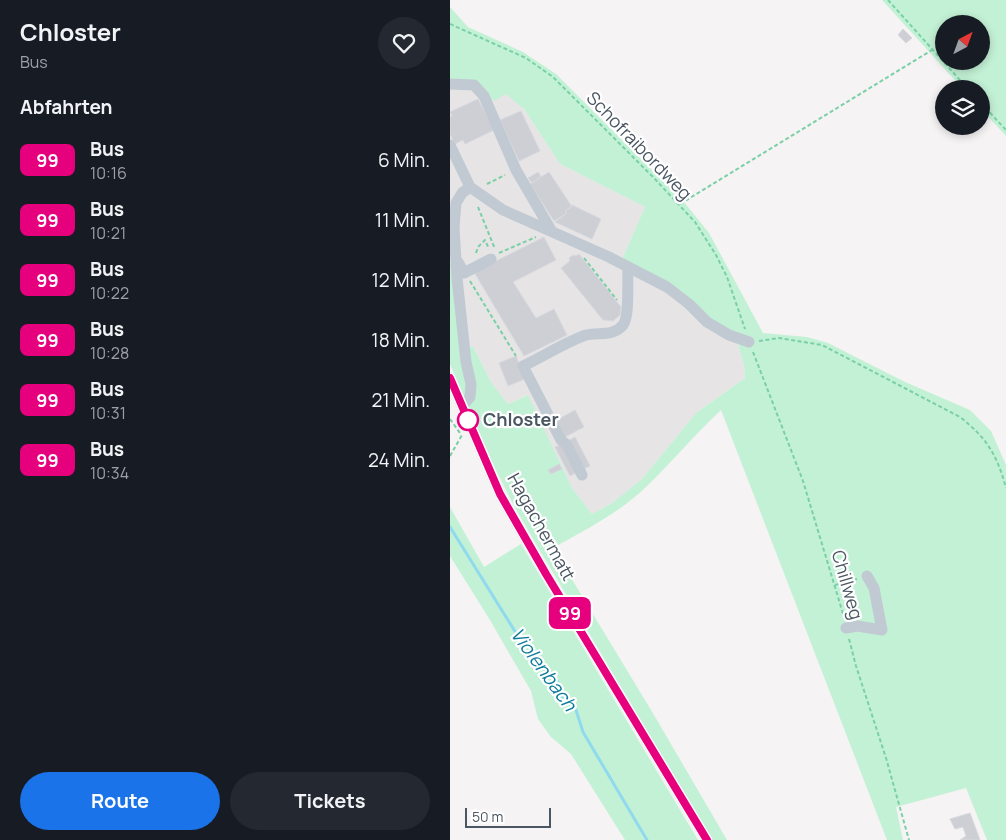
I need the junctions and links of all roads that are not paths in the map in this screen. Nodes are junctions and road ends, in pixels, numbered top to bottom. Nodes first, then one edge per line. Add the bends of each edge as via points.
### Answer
1 (450, 84) edge
2 (450, 144) edge
3 (470, 187) junction
4 (551, 230) junction
5 (490, 255) road end
6 (457, 261) junction
7 (628, 268) junction
8 (749, 342) road end
9 (450, 378) edge
10 (462, 406) junction
11 (582, 475) dead end
12 (867, 576) road end
13 (846, 628) road end
14 (707, 840) edge

1 - 4 street via 474,85 480,90 516,170
2 - 3 street
3 - 4 street via 503,210
3 - 6 street via 456,203
4 - 7 street
5 - 6 street via 464,273
6 - 10 street via 471,384 470,397
7 - 8 street via 667,288 707,322
7 - 11 street via 627,313 623,324 606,334 587,335 523,366
9 - 10 street, Hagachermatt
10 - 14 street, Hagachermatt via 500,494
12 - 13 street via 874,588 882,630 857,626

